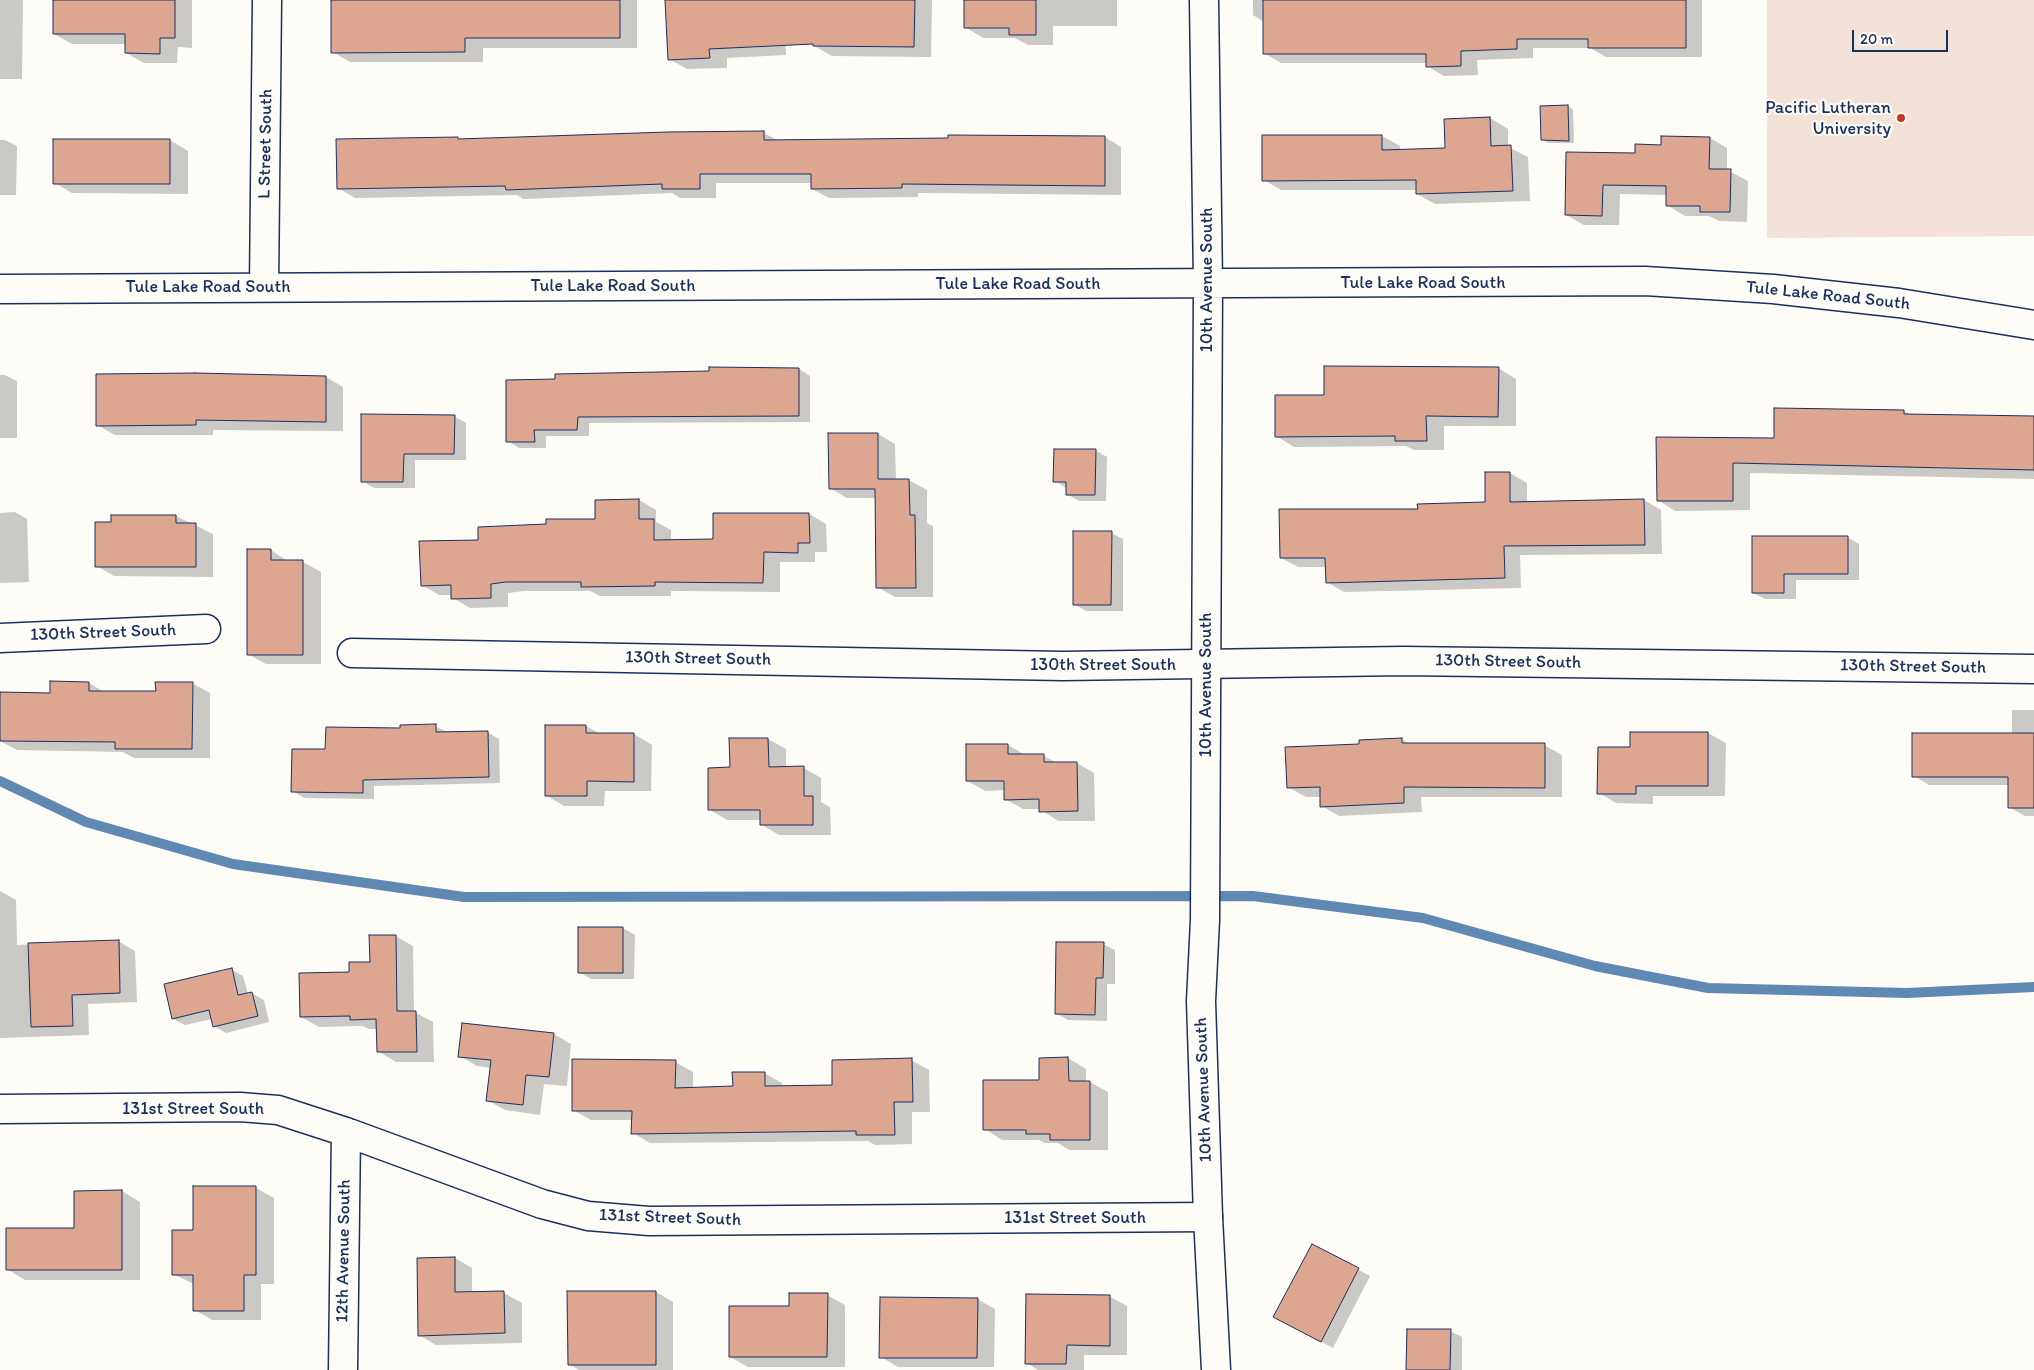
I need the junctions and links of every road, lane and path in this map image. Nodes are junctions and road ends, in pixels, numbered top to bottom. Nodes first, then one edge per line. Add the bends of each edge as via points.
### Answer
1 (267, 0) edge
2 (1204, 0) edge
3 (1208, 284) junction
4 (264, 287) junction
5 (0, 289) edge
6 (2034, 325) edge
7 (206, 629) dead end
8 (0, 638) edge
9 (352, 653) dead end
10 (1206, 665) junction
11 (2034, 668) edge
12 (0, 1109) edge
13 (346, 1132) junction
14 (1208, 1217) junction
15 (343, 1370) edge
16 (1216, 1370) edge

1 - 4 street, L Street South
2 - 3 street, 10th Avenue South
3 - 4 street, Tule Lake Road South
3 - 6 street, Tule Lake Road South via 1645,281 1774,288
3 - 10 street, 10th Avenue South
4 - 5 street, Tule Lake Road South
7 - 8 street, 130th Street South
9 - 10 street, 130th Street South via 1053,666
10 - 11 street, 130th Street South via 1403,661
10 - 14 street, 10th Avenue South via 1205,920 1201,1002
12 - 13 street, 131st Street South via 240,1107 278,1110
13 - 14 street, 131st Street South via 542,1204 588,1216 649,1221
13 - 15 street, 12th Avenue South
14 - 16 street, 10th Avenue South

